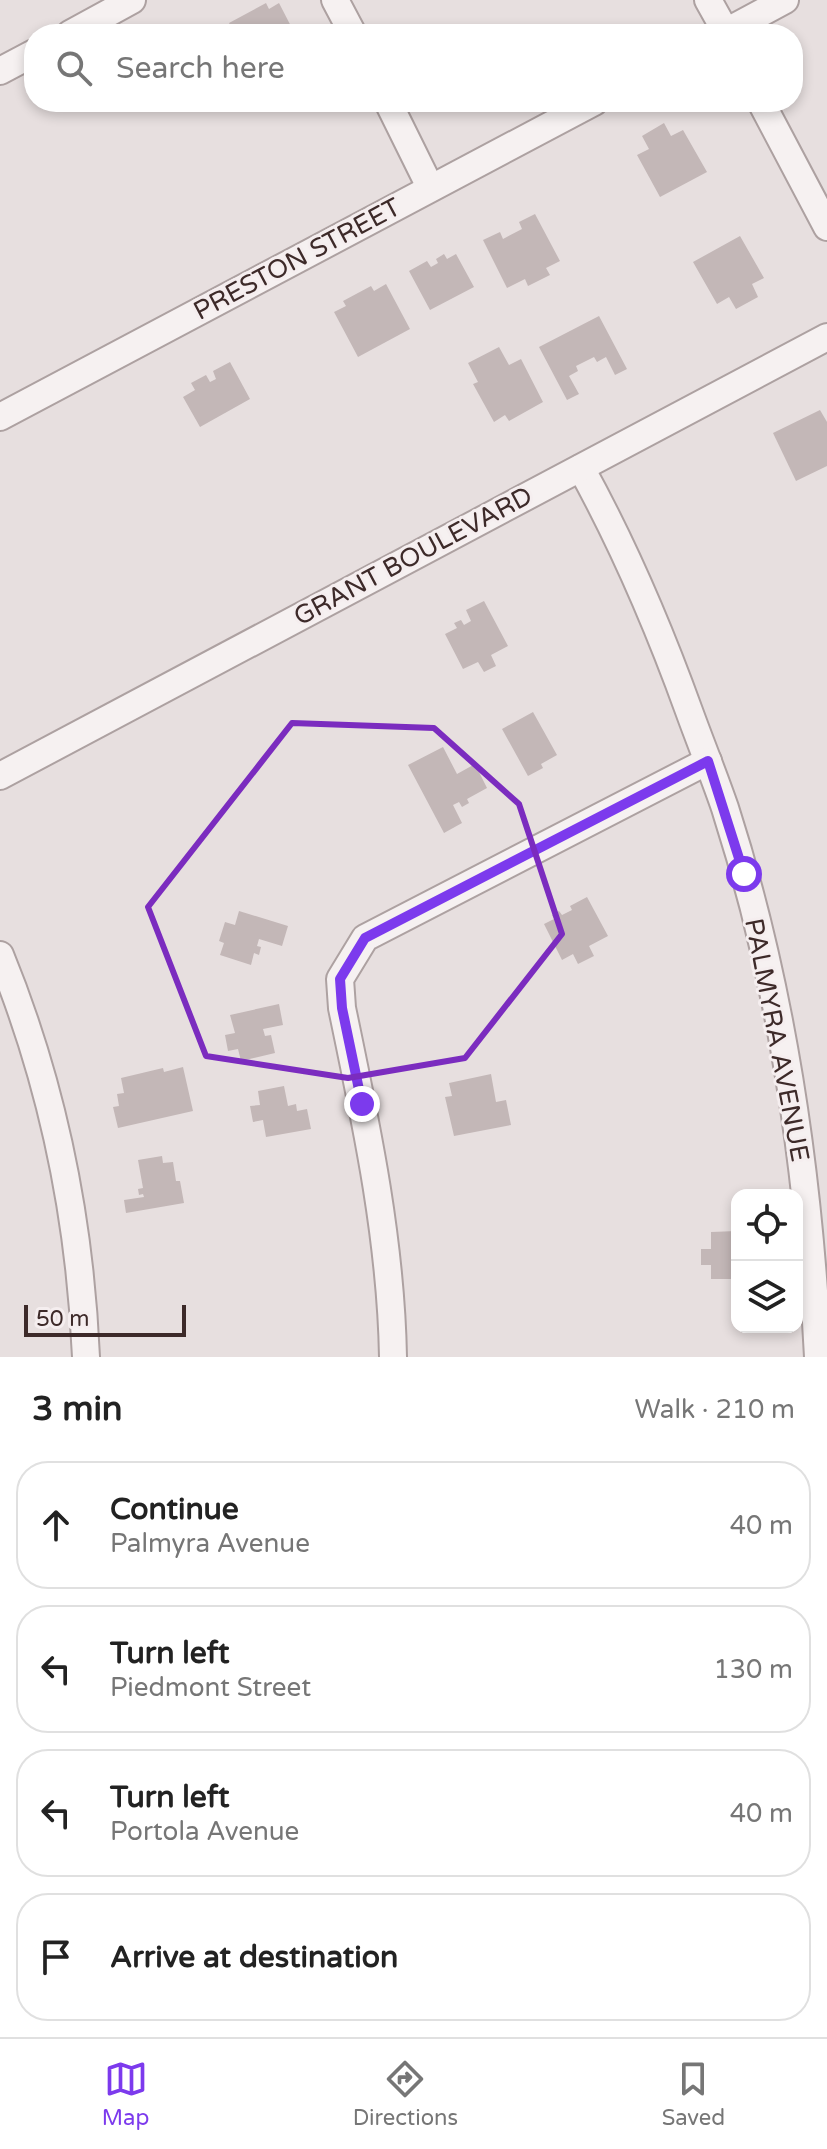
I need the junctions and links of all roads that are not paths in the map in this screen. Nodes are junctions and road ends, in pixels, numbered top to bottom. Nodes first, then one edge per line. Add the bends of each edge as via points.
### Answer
1 (132, 0) edge
2 (335, 0) edge
3 (708, 0) edge
4 (785, 0) edge
5 (88, 24) edge
6 (348, 24) edge
7 (720, 24) edge
8 (741, 24) edge
9 (24, 58) edge
10 (0, 71) edge
11 (393, 112) edge
12 (575, 112) edge
13 (766, 112) edge
14 (430, 187) junction
15 (827, 227) edge
16 (827, 337) edge
17 (0, 417) edge
18 (581, 468) junction
19 (708, 761) junction
20 (0, 776) edge
21 (0, 955) edge
22 (86, 1357) edge
23 (393, 1357) edge
24 (818, 1357) edge

1 - 5 street
2 - 6 street
3 - 7 street
4 - 8 street
9 - 10 street
11 - 14 street
12 - 14 street, PRESTON STREET
13 - 15 street
14 - 17 street, PRESTON STREET
16 - 18 street, GRANT BOULEVARD
18 - 19 street, PALMYRA AVENUE via 642,593
18 - 20 street, GRANT BOULEVARD
19 - 23 street via 365,938 340,979 381,1210
19 - 24 street, PALMYRA AVENUE via 744,874 785,1059 809,1224
21 - 22 street via 26,1024 57,1137 84,1303

